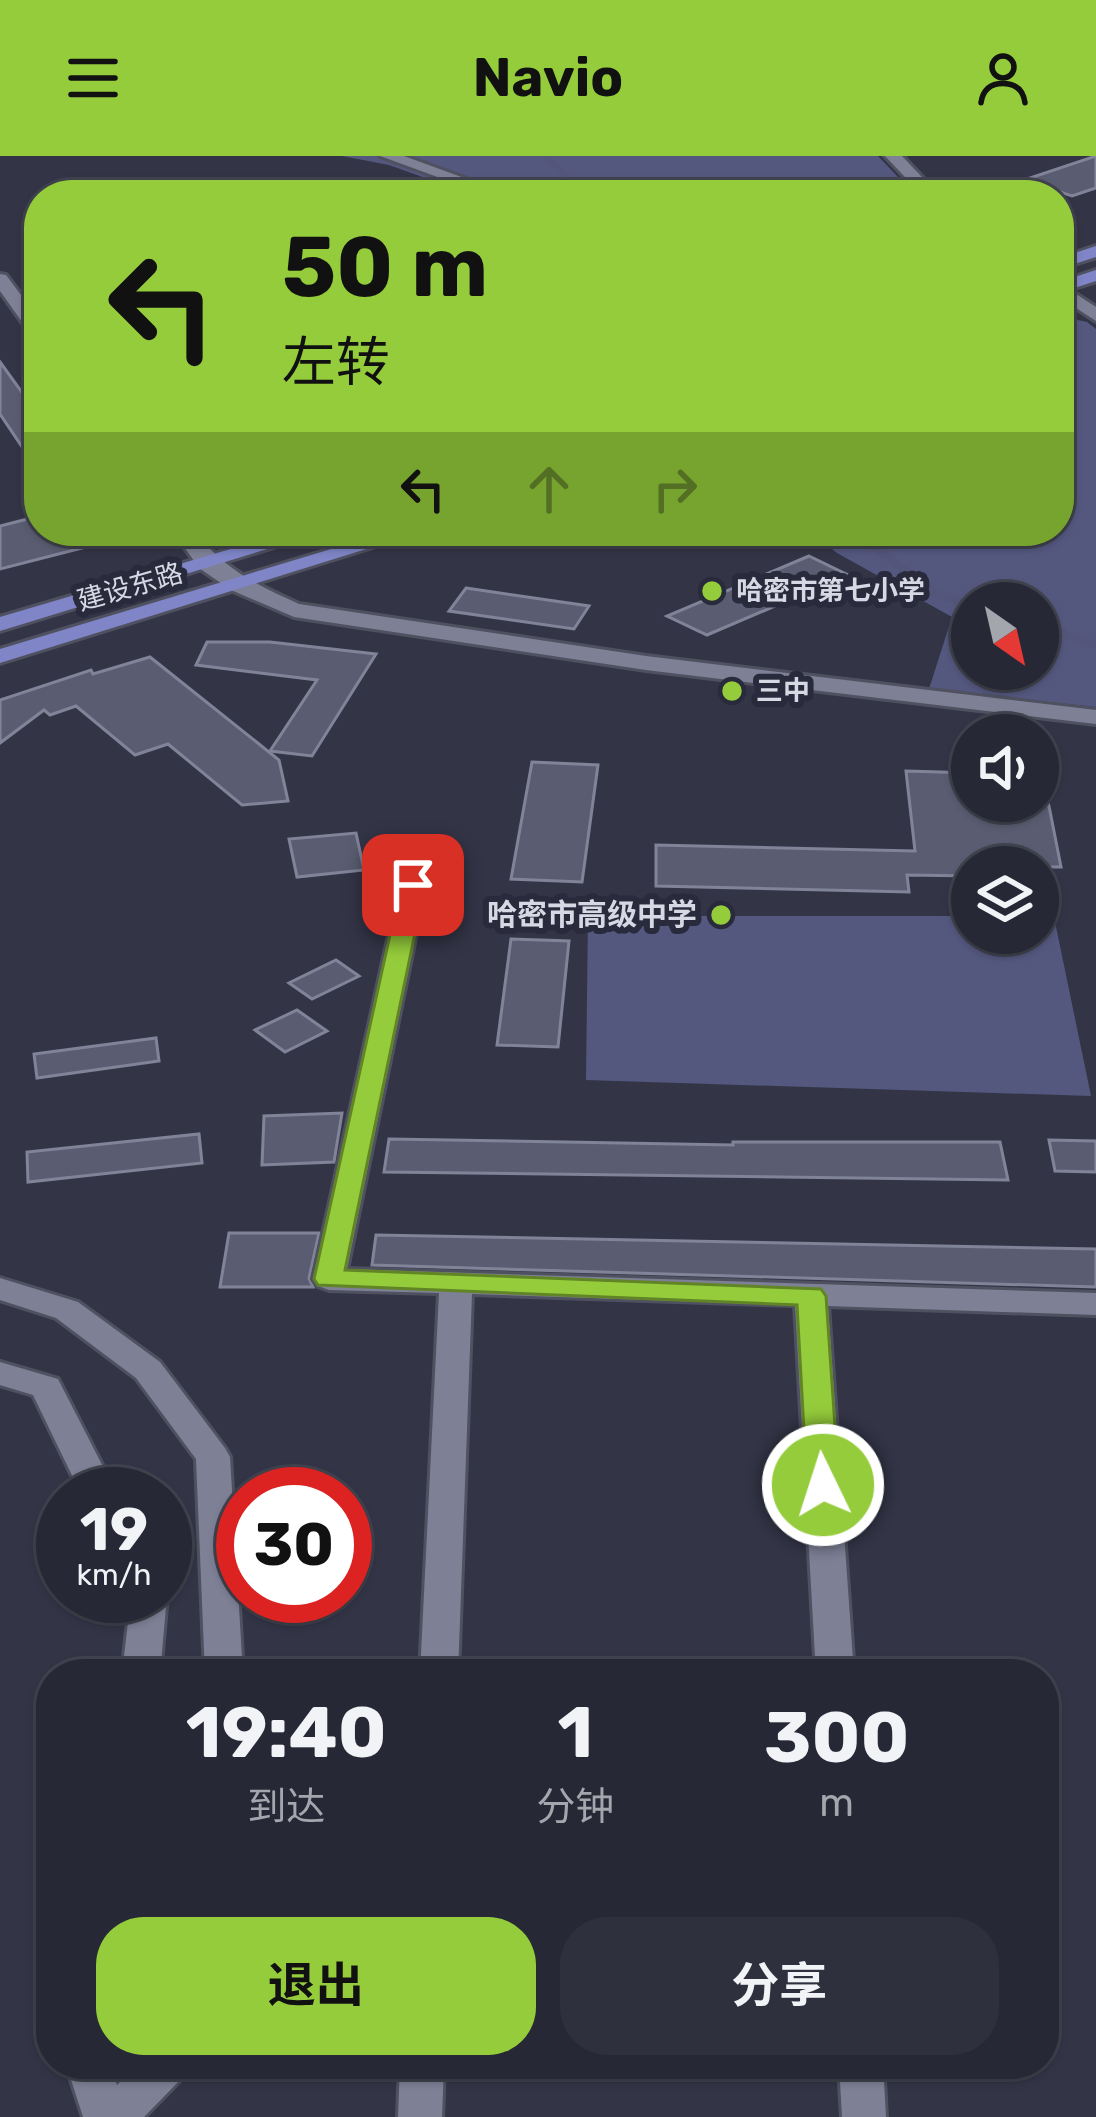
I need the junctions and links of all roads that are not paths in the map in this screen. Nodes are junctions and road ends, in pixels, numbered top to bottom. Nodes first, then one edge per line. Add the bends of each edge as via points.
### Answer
1 (388, 156) edge
2 (893, 156) edge
3 (459, 180) edge
4 (916, 180) edge
5 (0, 279) edge
6 (24, 312) edge
7 (195, 546) edge
8 (265, 546) edge
9 (365, 546) edge
10 (207, 563) junction
11 (239, 585) junction
12 (0, 624) edge
13 (0, 656) edge
14 (1096, 717) edge
15 (413, 885) dead end
16 (456, 1283) junction
17 (0, 1289) edge
18 (811, 1296) junction
19 (1096, 1304) edge
20 (0, 1373) edge
21 (86, 1467) edge
22 (146, 1623) edge
23 (142, 1659) edge
24 (223, 1659) edge
25 (440, 1659) edge
26 (834, 1659) edge
27 (93, 2079) edge
28 (151, 2079) edge
29 (421, 2079) edge
30 (862, 2079) edge
31 (104, 2117) edge
32 (114, 2117) edge
33 (420, 2117) edge
34 (864, 2117) edge

1 - 3 street
2 - 4 street
5 - 6 street
7 - 10 street
8 - 10 main road, 建设东路
9 - 11 main road, 建设东路
10 - 11 street
10 - 12 main road, 建设东路
11 - 13 main road, 建设东路
11 - 14 street via 294,610 371,625
15 - 16 street via 328,1279
16 - 18 street
16 - 25 street
17 - 24 street via 67,1310 148,1370 213,1457
18 - 19 street
18 - 26 street
20 - 21 street via 46,1387
22 - 23 street
27 - 31 street
28 - 32 street
29 - 33 street
30 - 34 street

